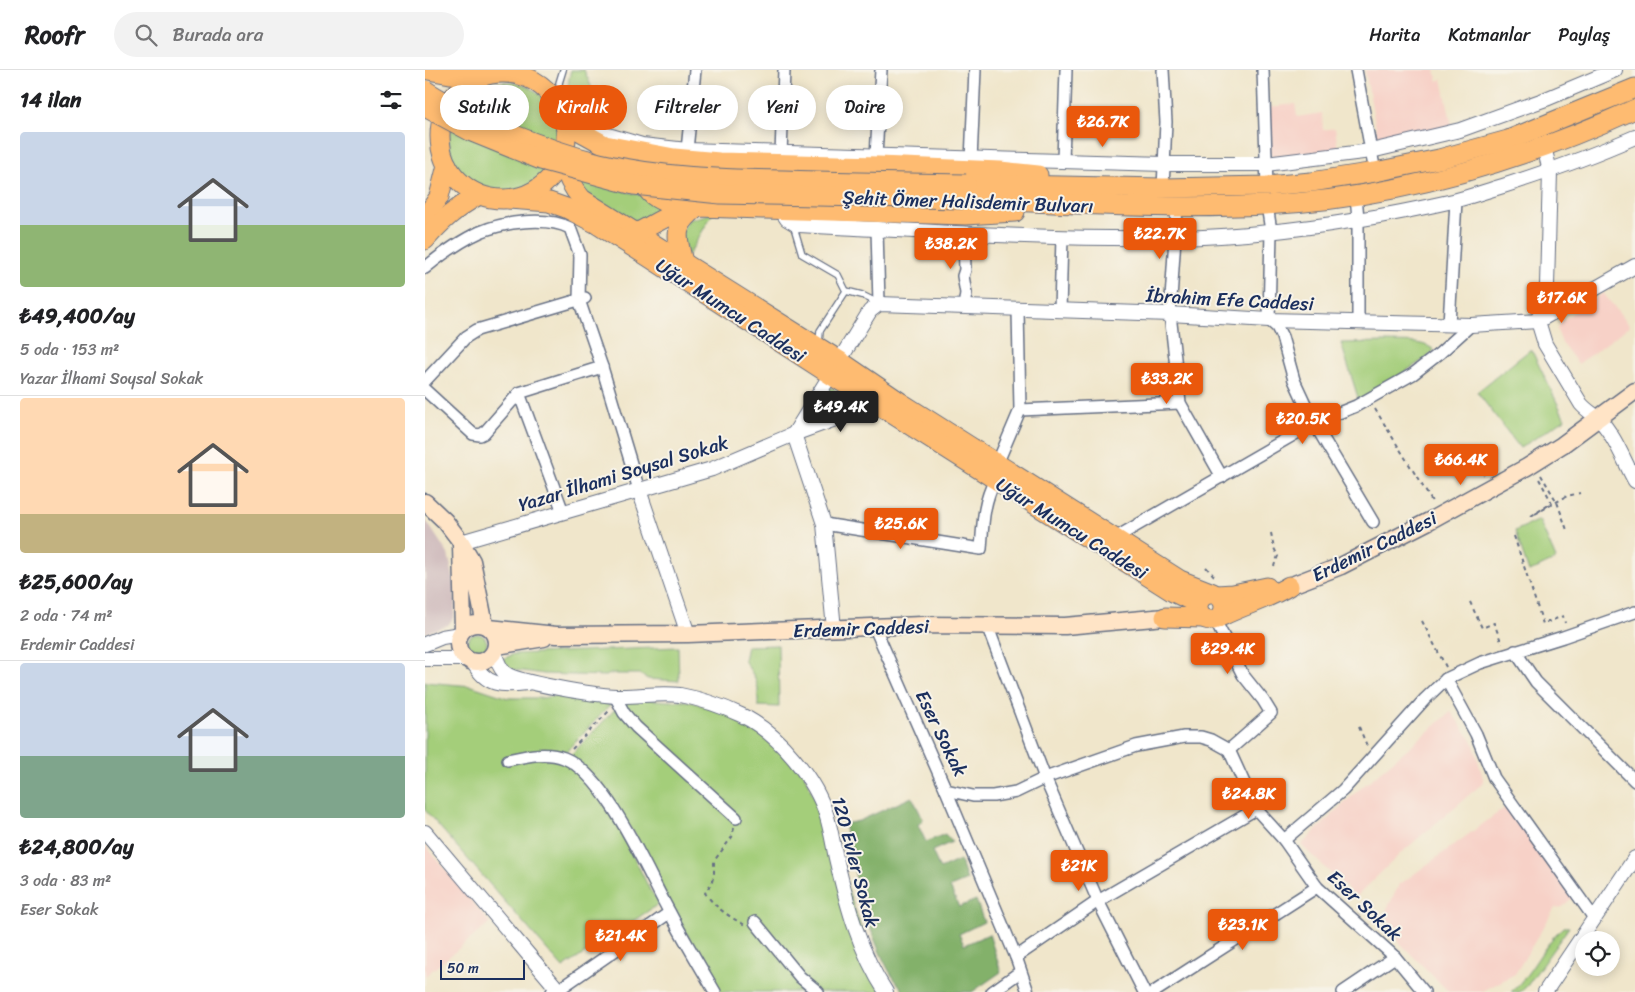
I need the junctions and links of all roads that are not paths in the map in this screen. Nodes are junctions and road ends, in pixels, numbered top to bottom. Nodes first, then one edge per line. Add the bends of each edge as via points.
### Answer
1 (429, 70) edge
2 (563, 70) edge
3 (695, 70) edge
4 (784, 70) edge
5 (881, 70) edge
6 (975, 70) edge
7 (1065, 70) edge
8 (1163, 70) edge
9 (1263, 70) edge
10 (1356, 70) edge
11 (1615, 70) edge
12 (497, 73) edge
13 (541, 85) edge
14 (559, 85) edge
15 (1635, 88) edge
16 (425, 90) edge
17 (425, 107) edge
18 (1635, 109) edge
19 (565, 130) edge
20 (581, 130) edge
21 (425, 135) edge
22 (1635, 137) edge
23 (1544, 147) junction
24 (1371, 151) junction
25 (681, 154) junction
26 (781, 154) junction
27 (876, 156) junction
28 (444, 158) junction
29 (562, 159) junction
30 (971, 160) junction
31 (1063, 160) junction
32 (1165, 164) junction
33 (1266, 164) junction
34 (1550, 171) junction
35 (1375, 172) junction
36 (1267, 186) junction
37 (1163, 188) junction
38 (964, 191) junction
39 (479, 195) junction
40 (1356, 195) junction
41 (1124, 197) junction
42 (509, 199) junction
43 (1456, 200) junction
44 (1267, 205) junction
45 (692, 208) junction
46 (1177, 208) junction
47 (787, 217) junction
48 (425, 218) edge
49 (1358, 219) junction
50 (877, 229) junction
51 (1271, 231) junction
52 (964, 233) junction
53 (630, 236) junction
54 (1061, 237) junction
55 (1174, 238) junction
56 (425, 240) edge
57 (683, 262) junction
58 (1635, 266) edge
59 (425, 268) edge
60 (846, 291) junction
61 (582, 299) junction
62 (879, 304) junction
63 (964, 308) junction
64 (1018, 310) junction
65 (1060, 311) junction
66 (1170, 314) junction
67 (1269, 320) junction
68 (1538, 321) junction
69 (1359, 322) junction
70 (1449, 324) junction
71 (1471, 325) junction
72 (819, 348) junction
73 (602, 367) junction
74 (836, 368) junction
75 (425, 382) edge
76 (425, 390) edge
77 (1635, 391) edge
78 (519, 392) junction
79 (1180, 403) junction
80 (877, 404) junction
81 (1020, 410) junction
82 (1598, 418) junction
83 (1314, 423) junction
84 (794, 434) junction
85 (996, 472) junction
86 (1222, 477) junction
87 (1635, 481) edge
88 (639, 490) junction
89 (425, 502) edge
90 (563, 512) junction
91 (1373, 522) dead end
92 (824, 524) junction
93 (1115, 538) junction
94 (461, 542) junction
95 (1289, 586) junction
96 (1216, 590) junction
97 (1635, 612) edge
98 (1207, 613) junction
99 (1165, 617) joint
100 (987, 625) junction
101 (487, 627) junction
102 (875, 628) junction
103 (833, 629) junction
104 (462, 632) junction
105 (688, 634) junction
106 (556, 635) junction
107 (425, 644) edge
108 (495, 649) junction
109 (1515, 651) junction
110 (425, 659) edge
111 (469, 661) junction
112 (1447, 674) junction
113 (529, 682) junction
114 (616, 699) junction
115 (1229, 750) junction
116 (508, 760) dead end
117 (1045, 778) junction
118 (1635, 781) edge
119 (947, 790) junction
120 (1256, 809) junction
121 (736, 818) road end
122 (425, 832) edge
123 (1284, 840) junction
124 (1635, 858) edge
125 (1317, 887) junction
126 (1098, 901) junction
127 (669, 913) junction
128 (1594, 918) junction
129 (755, 922) road end
130 (1395, 957) junction
131 (1016, 958) junction
132 (1020, 972) junction
133 (557, 991) edge
134 (715, 992) edge
135 (818, 992) edge
136 (886, 992) edge
137 (992, 992) edge
138 (1028, 992) edge
139 (1145, 992) edge
140 (1154, 992) edge
141 (1343, 992) edge
142 (1424, 992) edge
143 (1545, 992) edge

1 - 12 main road via 450,74
2 - 14 lane
3 - 25 street
4 - 26 street
5 - 27 street
6 - 30 street
7 - 31 street
8 - 32 street
9 - 33 street
10 - 24 street
11 - 24 street via 1547,100 1460,130
12 - 13 main road via 517,74
12 - 28 main road via 466,84 453,97 444,114 440,132
15 - 35 main road, Şehit Ömer Halisdemir Bulvarı via 1508,140
16 - 38 main road, Şehit Ömer Halisdemir Bulvarı, bridge via 481,119 545,146 601,163 672,175
17 - 38 main road, Şehit Ömer Halisdemir Bulvarı, bridge via 472,132 541,160 634,185 720,194
18 - 23 main road, Şehit Ömer Halisdemir Bulvarı
19 - 29 main road
20 - 25 main road, Şehit Ömer Halisdemir Bulvarı via 605,144
21 - 28 main road
22 - 34 street
23 - 34 street
23 - 40 main road, Şehit Ömer Halisdemir Bulvarı via 1444,177
24 - 33 street
24 - 35 street
25 - 26 street
25 - 41 main road, Şehit Ömer Halisdemir Bulvarı via 719,162 879,166 1087,179
25 - 45 main road, Şehit Ömer Halisdemir Bulvarı via 654,163 644,179 655,198 663,203
26 - 27 street
27 - 30 street
28 - 39 main road via 454,177
28 - 48 main road via 439,197
29 - 42 main road via 554,174 541,186 526,195
29 - 53 main road, Uğur Mumcu Caddesi via 573,190
30 - 31 street
31 - 32 street
32 - 33 street
32 - 37 street
33 - 36 street
34 - 43 street
34 - 68 street via 1547,286
35 - 36 main road, Şehit Ömer Halisdemir Bulvarı
36 - 37 main road, Şehit Ömer Halisdemir Bulvarı
37 - 41 main road, Şehit Ömer Halisdemir Bulvarı
38 - 41 main road, Şehit Ömer Halisdemir Bulvarı
39 - 42 main road
39 - 56 main road via 441,221
40 - 44 main road, Şehit Ömer Halisdemir Bulvarı
40 - 49 street
41 - 46 main road, Şehit Ömer Halisdemir Bulvarı
41 - 47 main road via 1089,212 1052,210 965,215
42 - 53 main road, Uğur Mumcu Caddesi via 549,202
43 - 49 street
43 - 70 street
44 - 46 main road, Şehit Ömer Halisdemir Bulvarı
44 - 51 street
45 - 47 main road
45 - 53 main road
45 - 57 main road via 679,228 677,238
46 - 55 street
47 - 50 street
47 - 60 lane via 802,254 838,275
49 - 51 street
49 - 69 street
50 - 52 street
50 - 62 street
51 - 55 street
51 - 67 street
52 - 54 street
52 - 63 street
53 - 57 main road, Uğur Mumcu Caddesi
53 - 74 main road, Uğur Mumcu Caddesi
54 - 55 street
54 - 65 street
55 - 66 street
57 - 72 main road, Uğur Mumcu Caddesi
58 - 68 street, İbrahim Efe Caddesi
59 - 61 street via 450,249 482,232 539,221 563,225 570,228 580,255
60 - 62 lane
60 - 72 lane via 820,331
61 - 73 street
61 - 75 street via 477,330 466,337
62 - 63 street, İbrahim Efe Caddesi
62 - 74 street via 870,311
63 - 64 street, İbrahim Efe Caddesi
64 - 65 street, İbrahim Efe Caddesi
64 - 81 street
65 - 66 street, İbrahim Efe Caddesi
66 - 67 street, İbrahim Efe Caddesi
66 - 79 street
67 - 69 street, İbrahim Efe Caddesi
67 - 83 street via 1282,337 1294,380
68 - 71 street, İbrahim Efe Caddesi
68 - 82 street via 1545,344 1576,395 1587,411
69 - 70 street, İbrahim Efe Caddesi
70 - 71 street, İbrahim Efe Caddesi
71 - 83 street via 1413,374 1356,406
72 - 74 main road, Uğur Mumcu Caddesi
73 - 78 street
73 - 88 street
74 - 80 main road, Uğur Mumcu Caddesi
74 - 84 street
74 - 85 main road, Uğur Mumcu Caddesi via 907,406
76 - 78 street via 473,434 480,435
77 - 82 main road, Erdemir Caddesi
78 - 90 street
79 - 81 street
79 - 86 street
80 - 84 street, Yazar İlhami Soysal Sokak
80 - 85 main road, Uğur Mumcu Caddesi
81 - 85 street
82 - 87 street
82 - 95 main road, Erdemir Caddesi via 1555,449 1492,487 1341,566
83 - 86 street
83 - 91 street
84 - 88 street, Yazar İlhami Soysal Sokak via 712,469
84 - 92 street
85 - 92 street via 987,494 981,549
85 - 93 main road, Uğur Mumcu Caddesi
85 - 98 main road, Uğur Mumcu Caddesi
86 - 93 street
88 - 90 street, Yazar İlhami Soysal Sokak
88 - 105 street
89 - 94 main road
90 - 94 street, Yazar İlhami Soysal Sokak
92 - 103 street
93 - 96 main road, Uğur Mumcu Caddesi via 1181,580
94 - 101 main road via 472,562
94 - 104 main road
95 - 96 main road, Erdemir Caddesi via 1271,586 1233,594
95 - 98 main road, Erdemir Caddesi via 1239,607
96 - 98 main road via 1225,604
97 - 109 street
98 - 99 main road, Erdemir Caddesi
98 - 115 street via 1243,675 1271,713
99 - 100 main road, Erdemir Caddesi via 1065,626
100 - 102 main road, Erdemir Caddesi
100 - 117 street
101 - 104 main road via 474,624
101 - 106 main road, Erdemir Caddesi
101 - 108 main road via 496,639
102 - 103 main road, Erdemir Caddesi
102 - 119 street, Eser Sokak
103 - 105 main road, Erdemir Caddesi
104 - 107 street
104 - 111 main road via 458,639 459,650
105 - 106 main road, Erdemir Caddesi
106 - 108 main road, Erdemir Caddesi
108 - 111 main road via 485,661
108 - 113 street, 120 Evler Sokak via 505,673
109 - 112 street
109 - 118 street via 1536,682
110 - 111 street
111 - 113 street, 120 Evler Sokak via 480,675 492,683
112 - 123 street via 1343,790
112 - 128 street via 1494,778
113 - 114 street, 120 Evler Sokak
114 - 121 street via 636,727
114 - 136 street, 120 Evler Sokak via 678,695 712,703 743,716 770,735 795,760 816,789 827,816 845,898 859,941
115 - 117 street, Eser Sokak via 1201,737 1184,737 1136,746
115 - 120 street, Eser Sokak
116 - 127 street via 535,754 564,758 580,769 601,790 622,821
117 - 119 street, Eser Sokak via 1016,792 993,796 973,796
117 - 126 street
119 - 131 street
120 - 123 street, Eser Sokak
120 - 126 street
122 - 133 street
123 - 125 street, Eser Sokak
124 - 128 street
125 - 130 street, Eser Sokak
125 - 140 street
126 - 131 street
126 - 139 street
127 - 133 street
127 - 134 street
128 - 143 street
129 - 135 street via 800,977
130 - 141 street
130 - 142 street, Eser Sokak
131 - 132 street
132 - 137 street
132 - 138 street

